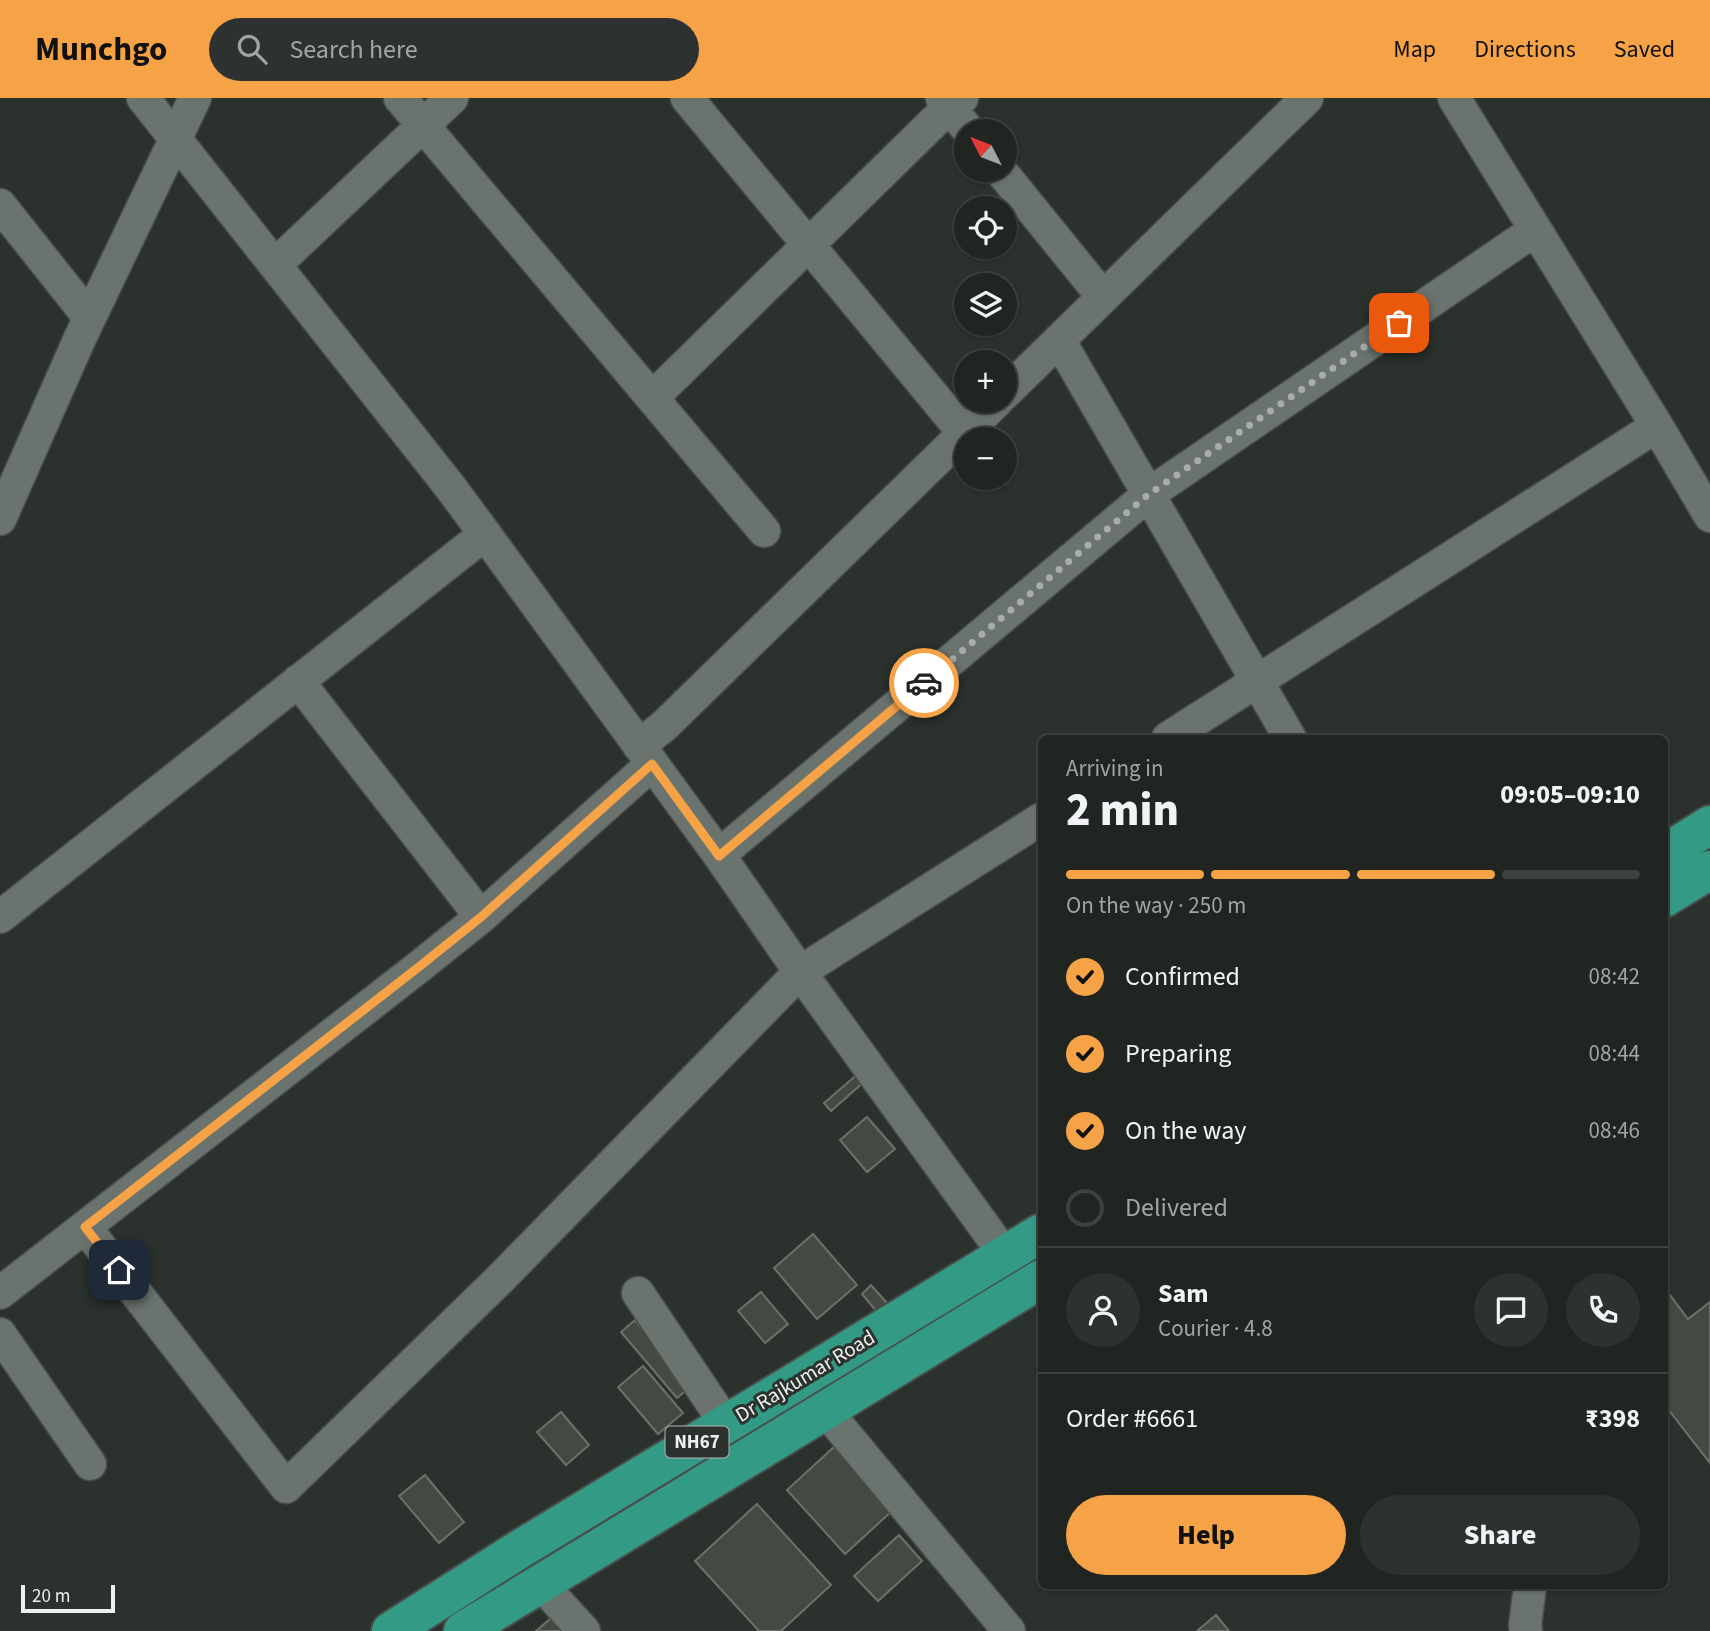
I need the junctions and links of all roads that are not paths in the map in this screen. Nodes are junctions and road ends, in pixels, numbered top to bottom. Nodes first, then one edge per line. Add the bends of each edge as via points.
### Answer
1 (143, 98) edge
2 (195, 98) edge
3 (400, 98) edge
4 (452, 98) edge
5 (687, 98) edge
6 (1307, 98) edge
7 (1454, 98) edge
8 (956, 109) edge
9 (424, 125) junction
10 (176, 139) junction
11 (1010, 182) edge
12 (0, 205) edge
13 (1535, 230) junction
14 (809, 246) junction
15 (275, 265) junction
16 (1103, 297) junction
17 (89, 317) junction
18 (1059, 340) junction
19 (1017, 381) edge
20 (653, 397) junction
21 (985, 413) edge
22 (1657, 426) junction
23 (959, 427) edge
24 (970, 427) edge
25 (954, 443) edge
26 (1149, 494) junction
27 (1710, 516) edge
28 (0, 519) edge
29 (764, 531) dead end
30 (485, 534) junction
31 (299, 681) junction
32 (1257, 682) junction
33 (1173, 735) edge
34 (1288, 735) edge
35 (645, 755) junction
36 (1038, 821) edge
37 (1710, 825) edge
38 (1668, 851) edge
39 (719, 856) junction
40 (1710, 870) edge
41 (1668, 896) edge
42 (0, 917) edge
43 (481, 917) junction
44 (800, 972) junction
45 (85, 1227) junction
46 (1038, 1235) edge
47 (1005, 1255) junction
48 (1033, 1284) edge
49 (0, 1293) edge
50 (638, 1293) dead end
51 (0, 1334) edge
52 (826, 1411) junction
53 (726, 1424) junction
54 (90, 1464) dead end
55 (541, 1584) junction
56 (1530, 1589) edge
57 (391, 1631) edge
58 (463, 1631) edge
59 (584, 1631) edge
60 (1009, 1631) edge
61 (1526, 1631) edge

1 - 10 street
2 - 10 street
3 - 9 street
4 - 9 street
5 - 14 street
6 - 16 street
7 - 13 street
8 - 14 street
9 - 15 street
9 - 20 street
10 - 15 street
10 - 17 street
11 - 16 street
12 - 17 street
13 - 22 street
13 - 26 street
14 - 20 street
14 - 23 street
15 - 30 street
16 - 18 street
17 - 28 street
18 - 19 street
18 - 26 street
20 - 29 street
21 - 24 street
22 - 27 street
22 - 32 street
25 - 35 street via 664,725
26 - 32 street
26 - 39 street
30 - 31 street
30 - 35 street
31 - 42 street
31 - 43 street
32 - 33 street
32 - 34 street
35 - 39 street
35 - 43 street
36 - 44 street
37 - 38 highway
39 - 44 street
40 - 41 highway
43 - 45 street
44 - 45 street via 500,1279 286,1487
44 - 47 street
45 - 49 street
46 - 47 highway, NH67
47 - 53 highway, Dr Rajkumar Road / NH67
48 - 52 highway, Dr Rajkumar Road / NH67
50 - 53 street
51 - 54 street
52 - 55 highway, Dr Rajkumar Road / NH67
52 - 60 street
53 - 57 highway, Dr Rajkumar Road / NH67
55 - 58 highway, Dr Rajkumar Road / NH67
55 - 59 street
56 - 61 street

